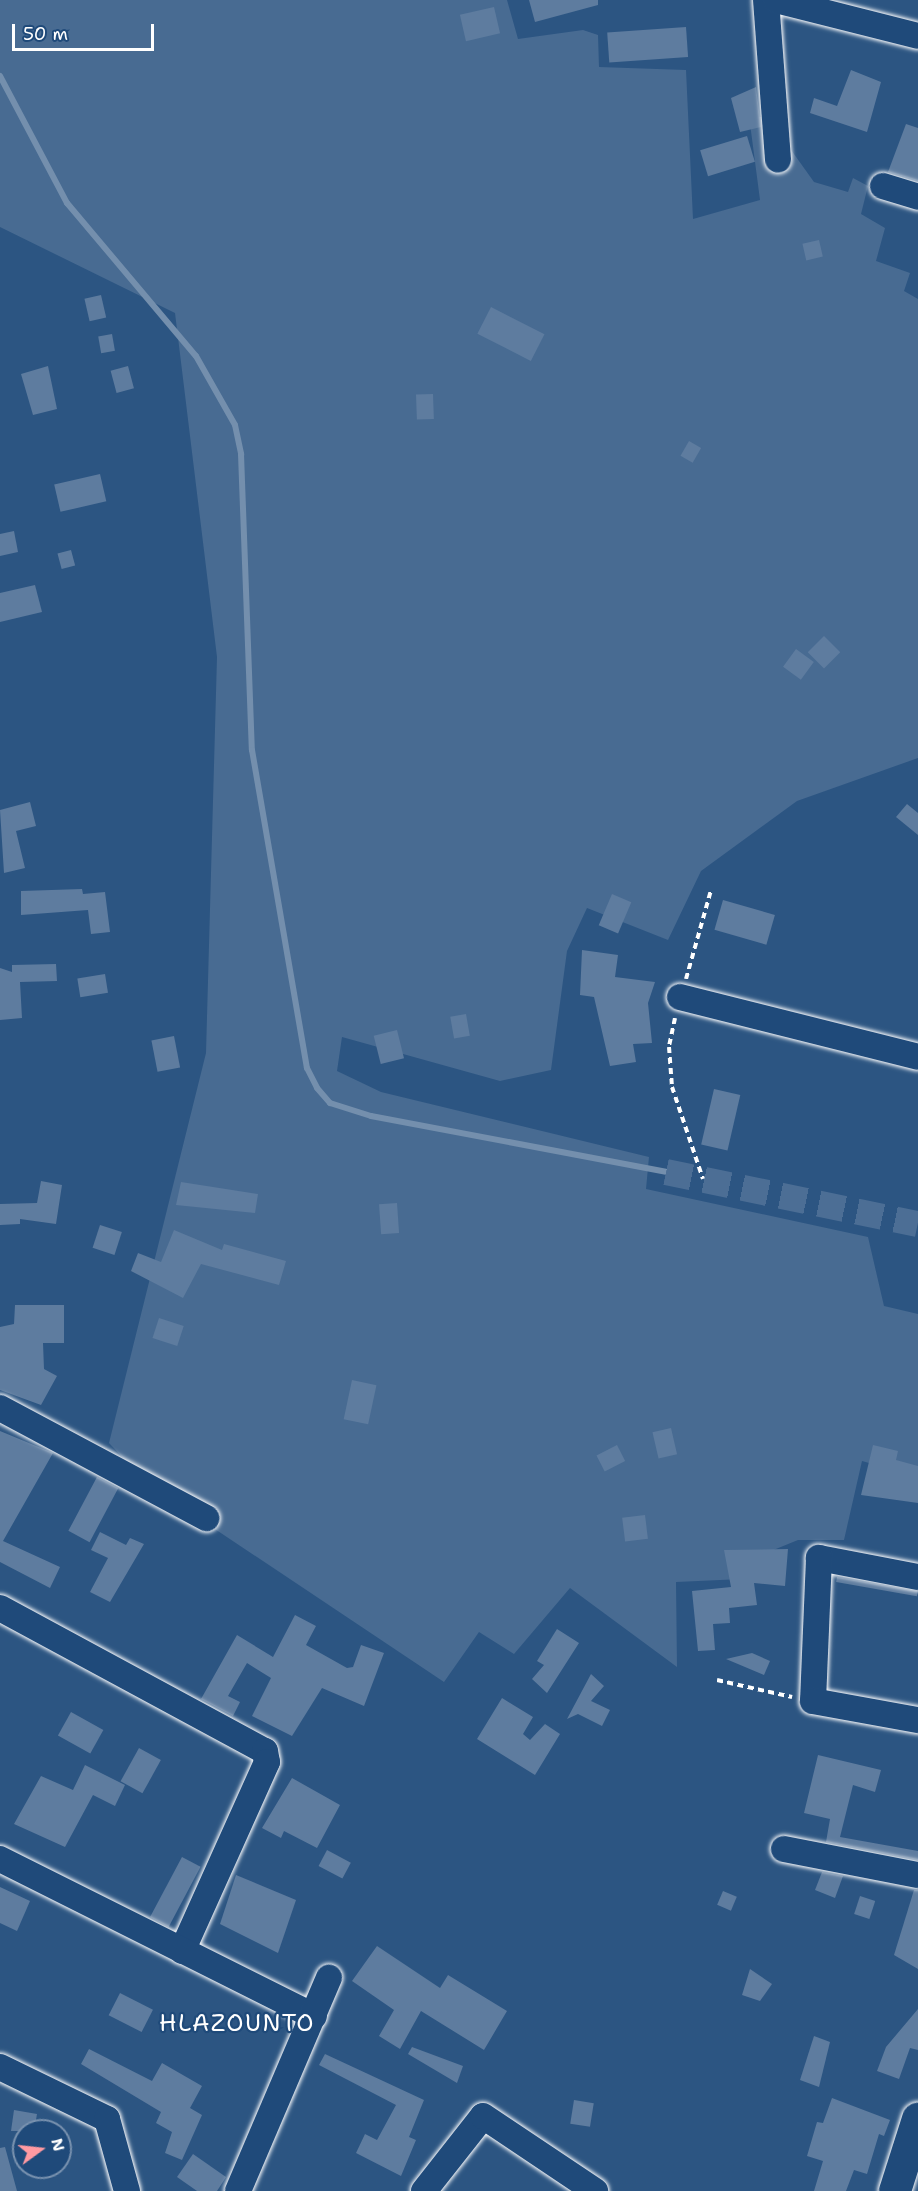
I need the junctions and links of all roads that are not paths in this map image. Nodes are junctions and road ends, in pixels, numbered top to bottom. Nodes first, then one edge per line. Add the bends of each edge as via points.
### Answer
1 (766, 0) edge
2 (776, 0) edge
3 (918, 36) edge
4 (778, 160) dead end
5 (883, 186) dead end
6 (918, 197) edge
7 (680, 997) road end
8 (918, 1058) edge
9 (0, 1408) edge
10 (206, 1518) dead end
11 (918, 1577) edge
12 (0, 1608) edge
13 (918, 1720) edge
14 (784, 1849) dead end
15 (0, 1859) edge
16 (918, 1875) edge
17 (182, 1951) junction
18 (329, 1978) dead end
19 (314, 2016) junction
20 (0, 2067) edge
21 (918, 2119) edge
22 (127, 2191) edge
23 (238, 2191) edge
24 (424, 2191) edge
25 (595, 2191) edge
26 (895, 2191) edge

1 - 4 street
2 - 3 street
5 - 6 street
7 - 8 street
9 - 10 street
11 - 13 street via 819,1558 813,1701
12 - 17 street via 265,1751 267,1762
14 - 16 street
15 - 17 street
17 - 19 street
18 - 19 street
19 - 23 street
20 - 22 street via 107,2119
21 - 26 main road
24 - 25 street via 483,2116

